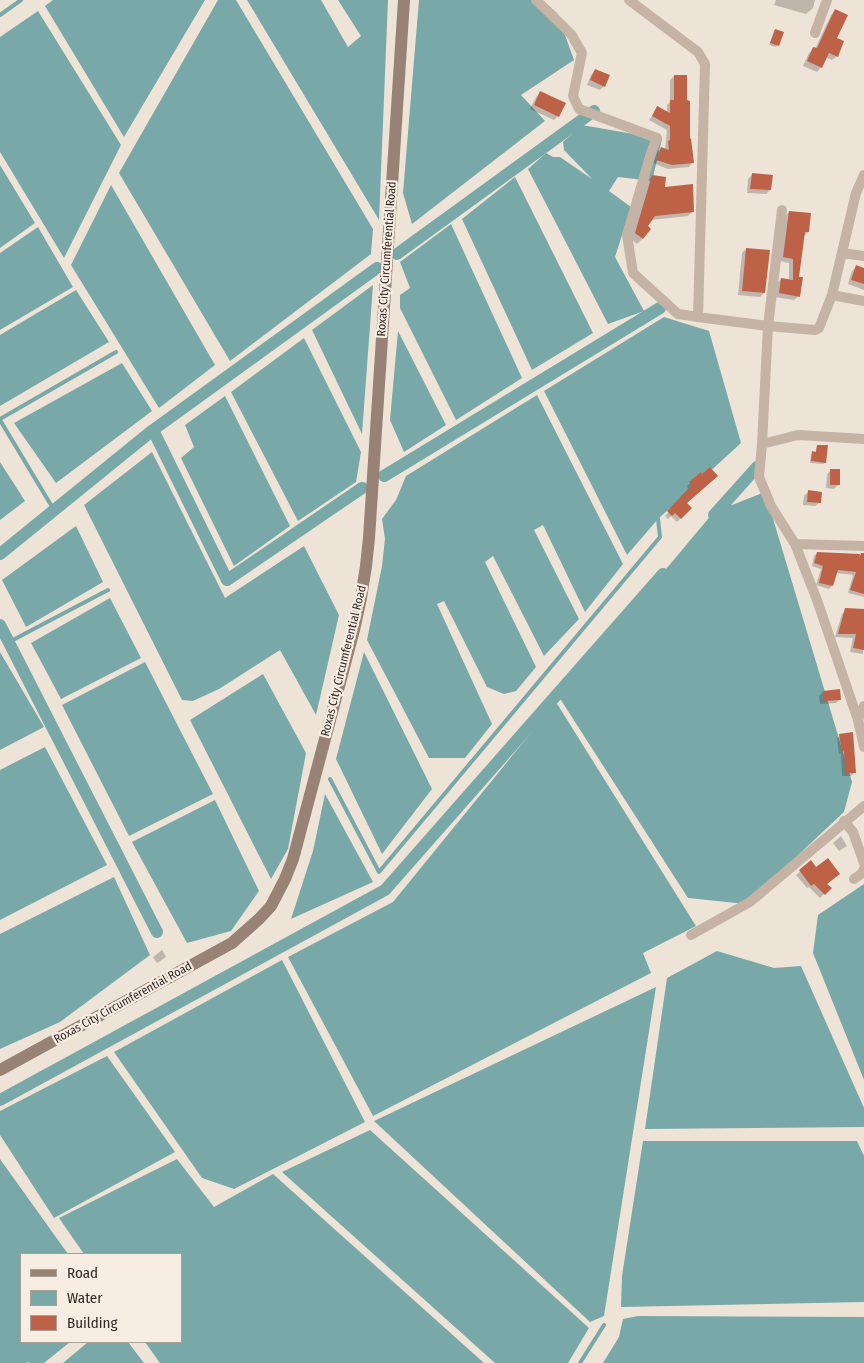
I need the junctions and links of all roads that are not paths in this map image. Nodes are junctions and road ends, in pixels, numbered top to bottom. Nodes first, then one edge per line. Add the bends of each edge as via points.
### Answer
1 (404, 0) edge
2 (536, 0) edge
3 (629, 0) edge
4 (827, 0) edge
5 (815, 33) dead end
6 (864, 175) edge
7 (860, 193) edge
8 (782, 210) dead end
9 (842, 253) junction
10 (864, 256) edge
11 (832, 295) junction
12 (864, 301) edge
13 (698, 317) junction
14 (768, 326) junction
15 (864, 439) edge
16 (762, 444) junction
17 (795, 544) junction
18 (864, 546) edge
19 (864, 706) edge
20 (858, 720) junction
21 (864, 747) edge
22 (864, 806) edge
23 (844, 821) junction
24 (864, 863) edge
25 (864, 869) edge
26 (854, 879) dead end
27 (691, 936) dead end
28 (0, 1070) edge

1 - 28 main road, Roxas City Circumferential Road via 366,566 354,630 293,859 271,906 232,943
2 - 13 street via 571,34 582,54 573,96 579,109 657,138 627,235 633,273 678,314
3 - 13 street via 698,52 705,64
4 - 5 street
6 - 7 street
7 - 9 street
8 - 14 street
9 - 10 street
9 - 11 street
11 - 12 street
11 - 14 street via 819,328 815,330
13 - 14 street
14 - 16 street
15 - 16 street via 798,435
16 - 17 street via 759,478 771,506
17 - 18 street
17 - 20 street
19 - 20 street
20 - 21 street
22 - 23 street
23 - 24 street via 853,832
23 - 27 street via 750,902
25 - 26 street

